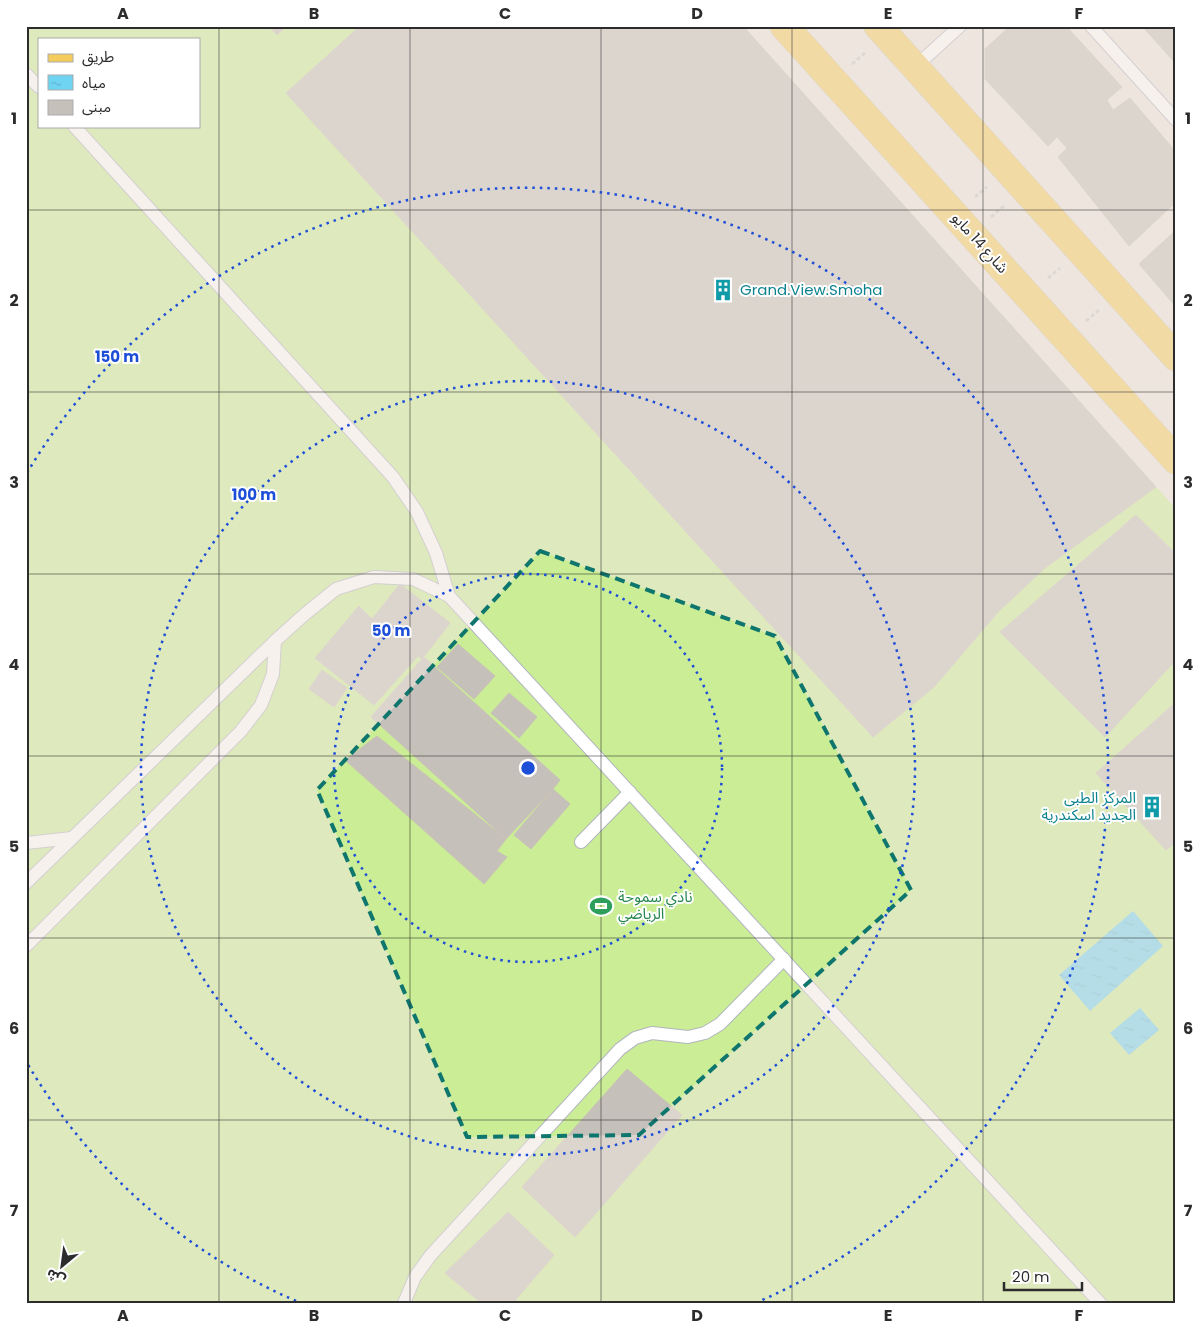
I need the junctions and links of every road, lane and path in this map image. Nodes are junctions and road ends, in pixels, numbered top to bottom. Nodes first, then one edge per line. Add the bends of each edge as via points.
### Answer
1 (784, 26) edge
2 (960, 26) edge
3 (1091, 26) edge
4 (882, 31) edge
5 (915, 67) junction
6 (26, 74) edge
7 (833, 80) junction
8 (38, 87) edge
9 (1176, 120) edge
10 (76, 128) edge
11 (1016, 180) junction
12 (963, 224) junction
13 (1080, 251) junction
14 (1118, 293) junction
15 (1027, 296) junction
16 (1066, 338) junction
17 (1176, 358) edge
18 (1176, 460) edge
19 (449, 596) junction
20 (275, 641) junction
21 (630, 792) junction
22 (72, 838) junction
23 (581, 842) dead end
24 (26, 843) edge
25 (26, 883) edge
26 (26, 946) edge
27 (784, 960) junction
28 (404, 1303) edge
29 (1100, 1303) edge

1 - 7 main road, شارع 14 مايو
2 - 5 lane
3 - 9 lane
4 - 5 main road
4 - 7 path
5 - 11 main road
6 - 8 lane
7 - 12 main road, شارع 14 مايو
10 - 19 lane via 393,477 417,512 436,553
11 - 12 path
11 - 12 path
11 - 13 main road
12 - 15 main road, شارع 14 مايو
13 - 14 main road
13 - 15 path
14 - 16 path
14 - 17 main road
15 - 16 main road, شارع 14 مايو
16 - 18 main road, شارع 14 مايو
19 - 20 lane via 413,579 374,577 336,589
19 - 21 lane
20 - 22 lane
20 - 26 lane via 274,674 261,705 246,724
21 - 23 lane
21 - 27 lane
22 - 24 lane
22 - 25 lane
27 - 28 lane via 720,1024 705,1033 688,1037 652,1033 634,1038 620,1049 430,1256 416,1276
27 - 29 lane

